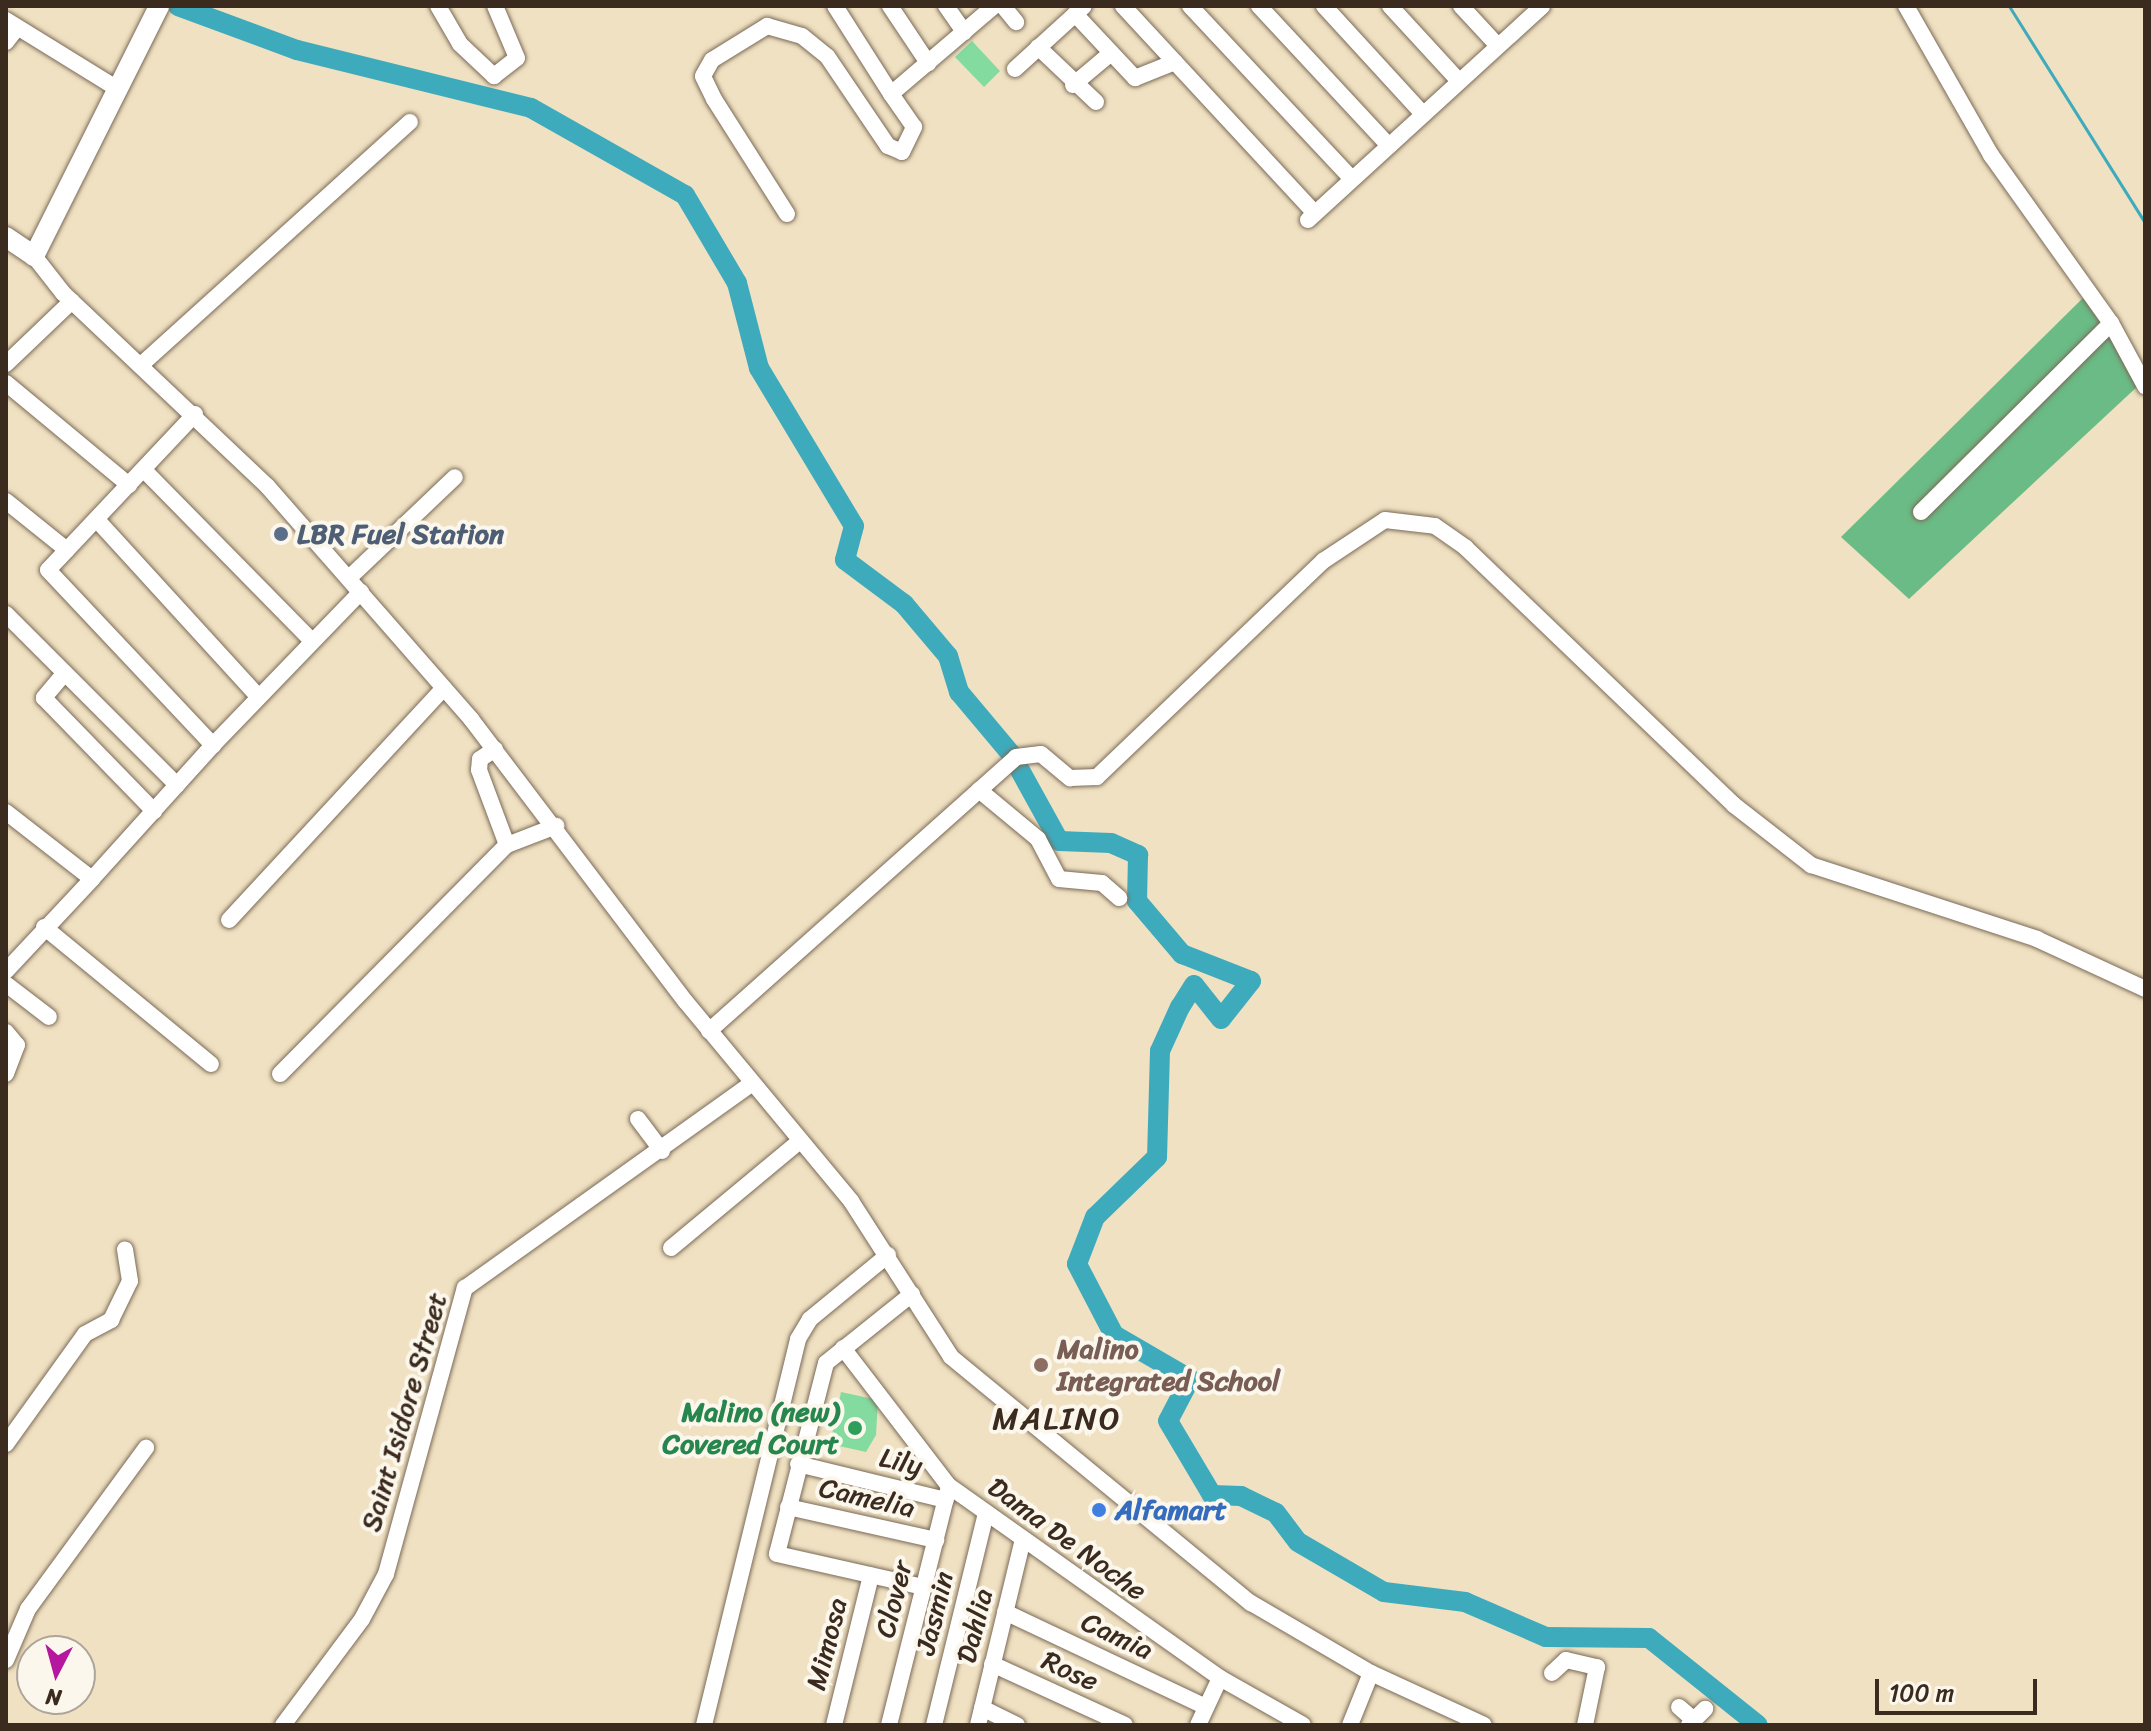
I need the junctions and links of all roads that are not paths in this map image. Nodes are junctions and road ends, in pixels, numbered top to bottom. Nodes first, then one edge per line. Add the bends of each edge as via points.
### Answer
1 (159, 6) edge
2 (422, 6) edge
3 (495, 6) edge
4 (835, 6) edge
5 (890, 6) edge
6 (946, 6) edge
7 (994, 6) edge
8 (1003, 6) edge
9 (1123, 6) edge
10 (1190, 6) edge
11 (1259, 6) edge
12 (1324, 6) edge
13 (1390, 6) edge
14 (1461, 6) edge
15 (1906, 6) edge
16 (439, 8) edge
17 (1535, 8) edge
18 (1079, 10) edge
19 (1016, 22) dead end
20 (12, 24) edge
21 (964, 32) junction
22 (6, 42) edge
23 (1498, 46) junction
24 (1038, 47) junction
25 (1111, 53) junction
26 (1175, 62) junction
27 (928, 63) junction
28 (1015, 69) dead end
29 (1459, 81) junction
30 (1073, 85) junction
31 (116, 88) junction
32 (891, 94) junction
33 (1096, 102) dead end
34 (1423, 114) junction
35 (410, 122) dead end
36 (1389, 146) junction
37 (1352, 179) junction
38 (787, 214) dead end
39 (6, 237) edge
40 (34, 256) junction
41 (72, 301) junction
42 (2111, 323) junction
43 (6, 364) edge
44 (142, 364) junction
45 (6, 383) edge
46 (2145, 386) edge
47 (195, 414) junction
48 (144, 470) junction
49 (455, 477) dead end
50 (129, 485) junction
51 (6, 501) edge
52 (1921, 512) dead end
53 (98, 521) junction
54 (67, 550) junction
55 (349, 578) junction
56 (361, 592) junction
57 (6, 614) edge
58 (311, 640) junction
59 (63, 675) junction
60 (444, 688) junction
61 (258, 696) junction
62 (213, 745) junction
63 (495, 749) junction
64 (177, 785) junction
65 (979, 790) junction
66 (540, 804) junction
67 (154, 811) junction
68 (6, 812) edge
69 (556, 826) junction
70 (512, 840) junction
71 (92, 879) junction
72 (1119, 898) dead end
73 (229, 920) dead end
74 (44, 927) junction
75 (6, 971) edge
76 (6, 984) edge
77 (2145, 989) edge
78 (49, 1017) dead end
79 (709, 1031) junction
80 (6, 1032) edge
81 (211, 1064) dead end
82 (6, 1074) edge
83 (280, 1074) dead end
84 (752, 1083) junction
85 (638, 1119) dead end
86 (800, 1141) junction
87 (662, 1151) junction
88 (671, 1248) dead end
89 (125, 1249) dead end
90 (888, 1255) junction
91 (912, 1294) junction
92 (843, 1348) junction
93 (6, 1444) edge
94 (146, 1448) dead end
95 (798, 1464) junction
96 (948, 1493) junction
97 (788, 1507) junction
98 (986, 1514) junction
99 (1023, 1539) junction
100 (936, 1540) junction
101 (871, 1575) junction
102 (924, 1587) junction
103 (1005, 1612) junction
104 (6, 1660) edge
105 (992, 1664) junction
106 (1552, 1673) dead end
107 (1220, 1678) junction
108 (1372, 1682) junction
109 (1206, 1707) junction
110 (1679, 1707) dead end
111 (980, 1717) edge
112 (1696, 1718) edge
113 (1278, 1720) edge
114 (1350, 1723) edge
115 (283, 1725) edge
116 (704, 1725) edge
117 (834, 1725) edge
118 (889, 1725) edge
119 (934, 1725) edge
120 (1017, 1725) edge
121 (1125, 1725) edge
122 (1198, 1725) edge
123 (1303, 1725) edge
124 (1484, 1725) edge
125 (1585, 1725) edge

1 - 31 main road
2 - 16 street
3 - 16 street via 517,58 494,76 460,44
4 - 32 street
5 - 27 street
6 - 21 street
7 - 21 street
8 - 19 street
9 - 26 street
10 - 37 street
11 - 36 street
12 - 34 street
13 - 29 street
14 - 23 street
15 - 42 street via 1991,155
17 - 23 street
18 - 24 street
18 - 25 street
20 - 22 street
20 - 31 street
21 - 27 street
23 - 29 street
24 - 28 street
24 - 30 street
25 - 26 street via 1136,79
25 - 30 street
26 - 37 street via 1311,216
27 - 32 street
29 - 34 street
30 - 33 street
31 - 40 main road
32 - 38 street via 914,127 902,152 888,146 827,56 802,36 767,26 712,60 703,76 714,99
34 - 36 street
35 - 44 street
36 - 37 street
39 - 40 main road
40 - 41 street
41 - 43 street
41 - 44 street
42 - 46 street
42 - 52 street
44 - 47 street
45 - 50 street
47 - 48 street
47 - 55 street
48 - 50 street
48 - 58 street
49 - 55 street
50 - 53 street
51 - 54 street
53 - 54 street
53 - 61 street
54 - 62 street via 48,570
55 - 56 street
56 - 58 street
56 - 60 street
57 - 59 street
58 - 61 street
59 - 64 street
59 - 67 street via 44,698
60 - 63 street
60 - 73 street
61 - 62 street
62 - 64 street
63 - 66 street
63 - 70 street via 480,759 479,770
64 - 67 street
65 - 72 street via 1038,839 1059,879 1102,883
65 - 77 street via 1016,757 1041,754 1070,778 1097,777 1357,532 1385,520 1424,522 1466,548 1734,805 1797,856 1872,889 2037,939
65 - 79 street
66 - 69 street
66 - 70 street
67 - 71 street
68 - 71 street
69 - 70 street
69 - 79 street
70 - 83 street
71 - 74 street
74 - 75 street
74 - 81 street
76 - 78 street
79 - 84 street
80 - 82 street via 17,1045
84 - 86 street
84 - 87 street, Saint Isidore Street
85 - 87 street
86 - 88 street
86 - 90 street
87 - 115 street, Saint Isidore Street via 465,1288 386,1574 362,1619
89 - 93 street via 130,1281 111,1320 85,1334
90 - 91 street
90 - 116 street via 810,1319 798,1339
91 - 92 street
91 - 108 street via 959,1365 1239,1593
92 - 95 street via 823,1369
92 - 96 street, Dama De Noche
94 - 104 street via 28,1609
95 - 96 street, Lily
95 - 97 street
96 - 98 street, Dama De Noche
96 - 100 street, Clover
97 - 100 street, Camelia
97 - 101 street via 777,1554
98 - 99 street, Dama De Noche
98 - 119 street, Jasmin
99 - 103 street, Dahlia
99 - 107 street, Dama De Noche
100 - 102 street, Clover
101 - 102 street
101 - 117 street, Mimosa
102 - 118 street, Clover
103 - 105 street, Dahlia
103 - 109 street, Camia
105 - 111 street, Dahlia
105 - 121 street, Rose
106 - 125 street via 1566,1660 1597,1667
107 - 109 street
107 - 113 street, Dama De Noche
108 - 114 street
108 - 124 street
109 - 122 street
110 - 112 street
111 - 120 street
113 - 123 street, Dama De Noche

